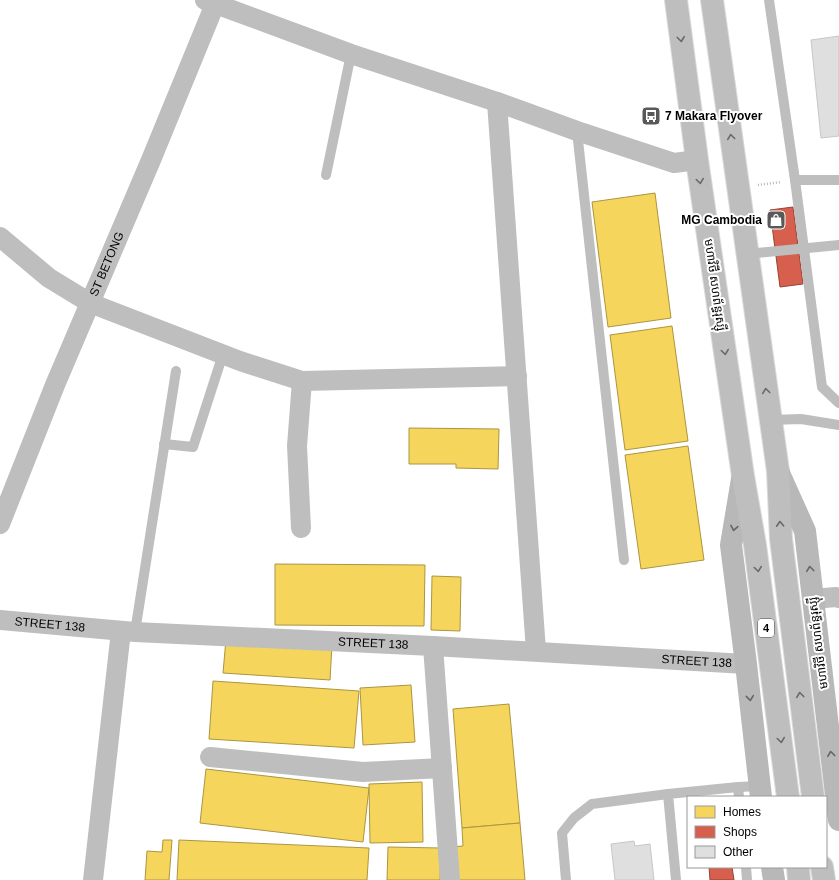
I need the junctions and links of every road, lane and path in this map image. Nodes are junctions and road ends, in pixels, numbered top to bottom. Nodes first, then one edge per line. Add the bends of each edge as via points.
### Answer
1 (676, 0) edge
2 (712, 0) edge
3 (769, 0) edge
4 (210, 2) edge
5 (351, 54) junction
6 (497, 102) junction
7 (577, 131) junction
8 (697, 160) junction
9 (326, 175) dead end
10 (795, 180) junction
11 (839, 180) edge
12 (738, 187) junction
13 (0, 237) edge
14 (839, 245) edge
15 (804, 248) junction
16 (747, 254) junction
17 (90, 303) junction
18 (223, 354) junction
19 (176, 371) dead end
20 (517, 376) junction
21 (302, 381) junction
22 (839, 403) edge
23 (770, 420) junction
24 (839, 425) edge
25 (164, 444) junction
26 (778, 471) junction
27 (743, 476) junction
28 (0, 524) edge
29 (301, 528) dead end
30 (624, 560) dead end
31 (839, 598) edge
32 (813, 599) junction
33 (0, 620) edge
34 (128, 632) junction
35 (433, 646) junction
36 (536, 651) junction
37 (746, 664) junction
38 (210, 757) dead end
39 (442, 768) junction
40 (787, 788) edge
41 (752, 790) edge
42 (668, 794) junction
43 (741, 796) edge
44 (813, 796) edge
45 (839, 820) edge
46 (746, 868) edge
47 (772, 868) edge
48 (798, 868) edge
49 (822, 868) edge
50 (93, 880) edge
51 (450, 880) edge
52 (566, 880) edge
53 (676, 880) edge
54 (748, 880) edge
55 (774, 880) edge
56 (800, 880) edge
57 (824, 880) edge

1 -> 8 highway, មហាវិថី សហព័ន្ធរុស្ស៊ី / 4
12 -> 2 highway, មហាវិថី សហព័ន្ធរុស្ស៊ី / 4
3 - 10 lane
4 - 5 street
4 - 17 street, ST BETONG via 151,160
5 - 6 street
5 - 9 lane
6 - 7 street
6 - 20 street
7 - 8 street via 674,163
7 - 30 lane
8 -> 27 highway, មហាវិថី សហព័ន្ធរុស្ស៊ី / 4
10 - 11 lane
10 - 12 path
10 - 15 lane
12 - 16 highway, មហាវិថី សហព័ន្ធរុស្ស៊ី / 4
13 - 17 street via 49,278
14 - 15 lane
15 - 16 lane
15 - 22 lane via 822,387
23 -> 16 highway, មហាវិថី សហព័ន្ធរុស្ស៊ី / 4
17 - 18 street
17 - 28 street, ST BETONG
18 - 21 street
18 - 25 lane via 193,447
19 - 25 lane
20 - 21 street
20 - 36 street
21 - 29 street via 297,446
23 - 24 lane via 801,418
23 - 26 highway, មហាវិថី សហព័ន្ធរុស្ស៊ី / 4
25 - 34 lane
32 -> 26 main road, មហាវិថី សហព័ន្ធរុស្ស៊ី via 805,531
44 -> 26 highway, មហាវិថី សហព័ន្ធរុស្ស៊ី / 4 via 781,539
27 -> 37 main road, មហាវិថី សហព័ន្ធរុស្ស៊ី via 731,545
27 -> 40 highway, មហាវិថី សហព័ន្ធរុស្ស៊ី / 4 via 755,545
31 - 32 street
45 -> 32 main road, មហាវិថី សហព័ន្ធរុស្ស៊ី
33 - 34 street, STREET 138
34 - 35 street, STREET 138
34 - 50 street
35 - 36 street, STREET 138
35 - 39 street
36 - 37 street, STREET 138
37 -> 41 main road, មហាវិថី សហព័ន្ធរុស្ស៊ី
38 - 39 street via 363,772
39 - 51 street
41 - 42 lane
41 - 43 lane
42 - 52 lane via 592,804 574,818 562,833
42 - 53 lane
46 - 54 lane
47 - 55 main road
48 - 56 highway
49 - 57 highway

